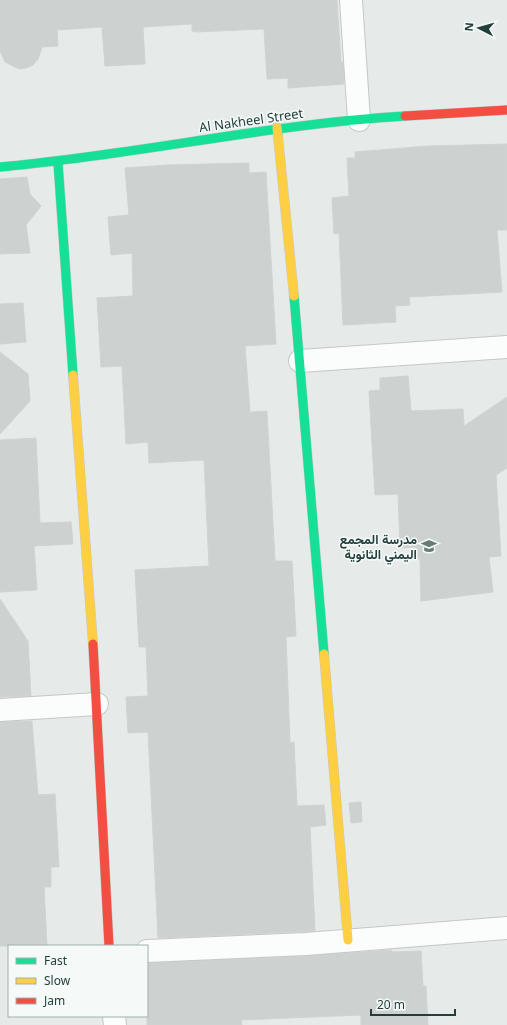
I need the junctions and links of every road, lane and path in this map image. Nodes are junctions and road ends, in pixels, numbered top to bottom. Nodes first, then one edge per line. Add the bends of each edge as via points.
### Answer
1 (351, 0) edge
2 (507, 110) edge
3 (359, 120) junction
4 (277, 128) junction
5 (58, 163) junction
6 (0, 167) edge
7 (507, 347) edge
8 (300, 361) junction
9 (97, 704) junction
10 (0, 710) edge
11 (507, 928) edge
12 (348, 940) junction
13 (109, 945) edge
14 (148, 951) edge

1 - 3 street
2 - 3 street, Al Nakheel Street
3 - 4 street, Al Nakheel Street
4 - 5 street, Al Nakheel Street
4 - 8 street
5 - 6 street, Al Nakheel Street
5 - 9 street
7 - 8 street
8 - 12 street
9 - 10 street
9 - 13 street
11 - 12 street
12 - 14 street

